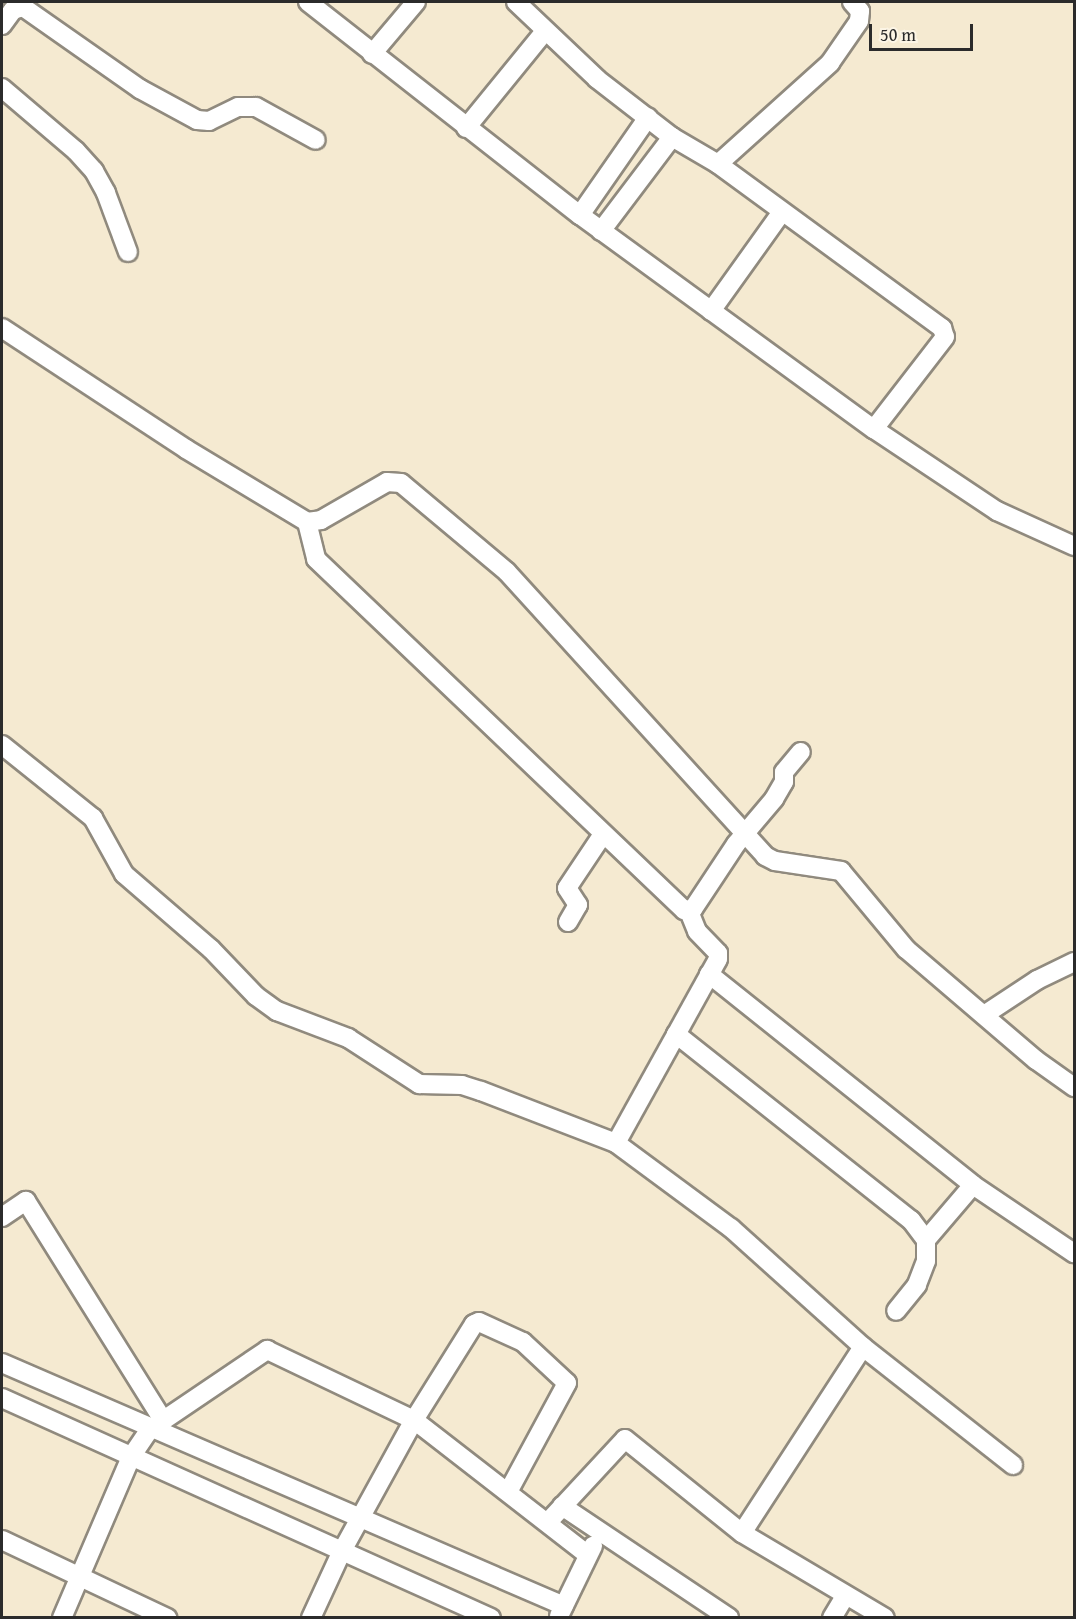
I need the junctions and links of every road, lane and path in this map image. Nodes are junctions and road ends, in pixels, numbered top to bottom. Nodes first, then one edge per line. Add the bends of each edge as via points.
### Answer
1 (308, 2) edge
2 (416, 2) edge
3 (516, 2) edge
4 (852, 2) edge
5 (2, 25) edge
6 (545, 31) junction
7 (372, 54) junction
8 (2, 88) edge
9 (648, 117) junction
10 (466, 128) junction
11 (672, 137) junction
12 (316, 140) dead end
13 (718, 164) junction
14 (782, 212) junction
15 (580, 215) junction
16 (601, 231) junction
17 (128, 252) dead end
18 (711, 311) junction
19 (2, 328) edge
20 (874, 429) junction
21 (307, 522) junction
22 (1074, 546) edge
23 (2, 745) edge
24 (801, 752) dead end
25 (603, 834) junction
26 (746, 835) junction
27 (689, 911) junction
28 (568, 922) dead end
29 (1074, 962) edge
30 (709, 974) junction
31 (984, 1015) junction
32 (676, 1034) junction
33 (1074, 1087) edge
34 (616, 1143) junction
35 (973, 1185) junction
36 (2, 1218) edge
37 (926, 1240) junction
38 (1074, 1253) edge
39 (896, 1311) dead end
40 (863, 1347) junction
41 (2, 1363) edge
42 (2, 1398) edge
43 (414, 1419) junction
44 (156, 1425) junction
45 (132, 1457) junction
46 (1013, 1465) dead end
47 (508, 1492) junction
48 (562, 1506) junction
49 (359, 1521) junction
50 (548, 1522) junction
51 (742, 1533) junction
52 (601, 1535) junction
53 (2, 1540) edge
54 (342, 1551) junction
55 (588, 1555) junction
56 (76, 1577) junction
57 (845, 1596) junction
58 (561, 1612) edge
59 (62, 1617) edge
60 (167, 1617) edge
61 (311, 1617) edge
62 (491, 1617) edge
63 (729, 1617) edge
64 (832, 1617) edge
65 (885, 1617) edge

1 - 7 street
2 - 7 street
3 - 6 street
4 - 13 street via 860,11 859,21 830,63
5 - 12 street via 13,10 23,7 140,89 197,120 209,121 238,107 256,107
6 - 9 street via 597,79
6 - 10 street
7 - 10 street
8 - 17 street via 94,171
9 - 11 street
9 - 15 street
10 - 15 street
11 - 13 street
11 - 16 street
13 - 14 street
14 - 18 street
14 - 20 street via 945,333
15 - 16 street
16 - 18 street
18 - 20 street
19 - 21 street via 186,449
20 - 22 street via 997,511
21 - 25 street via 316,559
21 - 26 street via 321,520 387,482 401,483 507,572
23 - 34 street via 93,818 124,874 277,1011 348,1038 419,1084 462,1085
24 - 26 street via 784,772 784,782
25 - 27 street via 680,908
25 - 28 street via 567,888 578,905
26 - 27 street
26 - 31 street via 775,861 840,872 906,949
27 - 30 street via 697,931 718,954
29 - 31 street via 1037,980
30 - 32 street
30 - 35 street
31 - 33 street
32 - 34 street
32 - 37 street via 911,1220
34 - 40 street via 731,1228
35 - 37 street
35 - 38 street
36 - 44 street via 26,1201
37 - 39 street via 926,1261 917,1285
40 - 46 street
40 - 51 street
41 - 44 street
42 - 45 street
43 - 44 street via 269,1350
43 - 47 street
43 - 47 street via 474,1324 484,1322 537,1353 565,1379 567,1388
43 - 49 street
44 - 45 street
44 - 49 street
45 - 54 street
45 - 56 street
47 - 50 street
48 - 50 street
48 - 51 street via 625,1439
48 - 52 street
49 - 54 street
49 - 58 street
50 - 55 street
51 - 57 street
52 - 55 street
52 - 63 street
53 - 56 street
54 - 61 street
54 - 62 street
55 - 58 street
56 - 59 street
56 - 60 street
57 - 64 street
57 - 65 street

